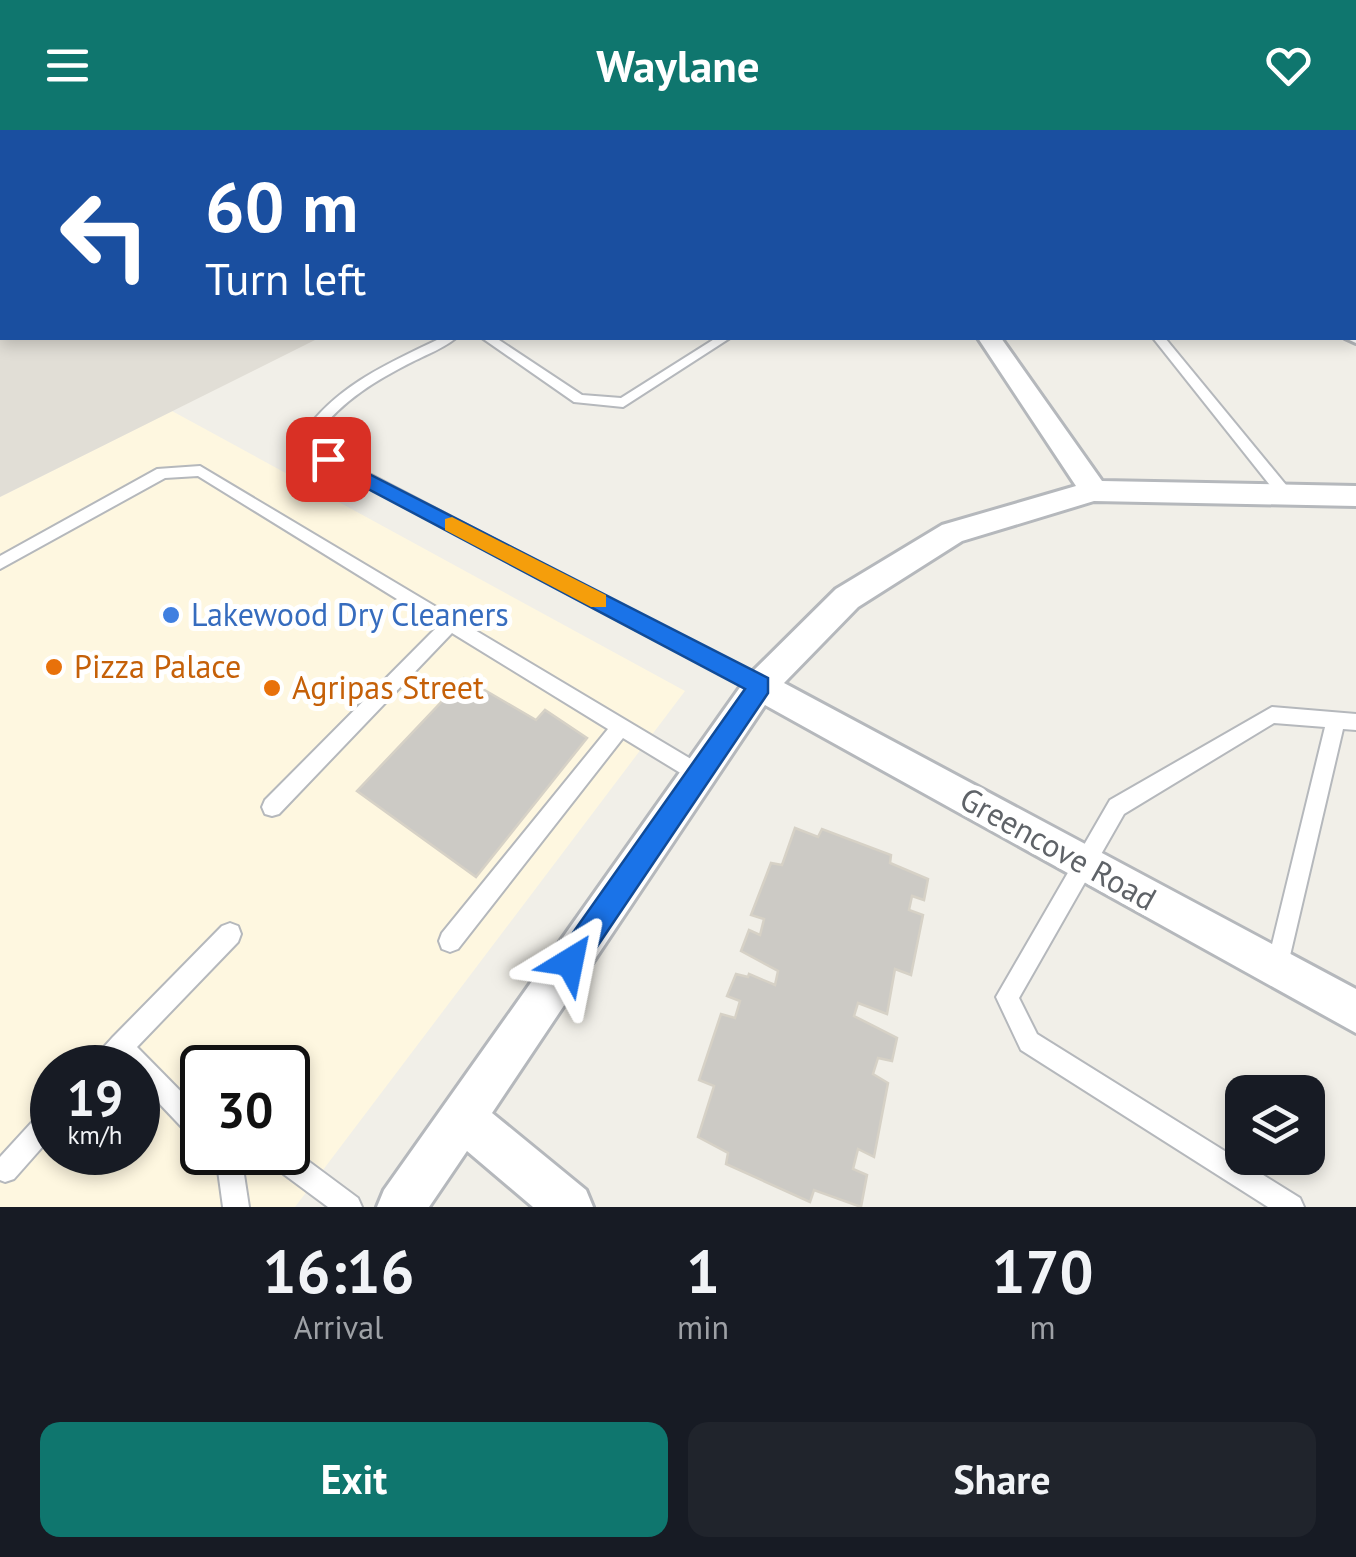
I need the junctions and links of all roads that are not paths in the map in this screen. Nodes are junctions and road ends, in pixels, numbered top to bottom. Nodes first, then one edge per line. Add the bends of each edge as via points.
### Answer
1 (446, 340) edge
2 (491, 340) edge
3 (721, 340) edge
4 (990, 340) edge
5 (1160, 340) edge
6 (1094, 491) junction
7 (1286, 495) junction
8 (1356, 496) edge
9 (0, 563) edge
10 (451, 623) junction
11 (760, 686) junction
12 (1346, 721) edge
13 (622, 728) junction
14 (699, 774) junction
15 (272, 807) dead end
16 (1082, 862) junction
17 (230, 934) dead end
18 (450, 940) dead end
19 (1277, 969) junction
20 (1356, 1012) edge
21 (121, 1045) edge
22 (160, 1087) edge
23 (180, 1107) edge
24 (463, 1118) junction
25 (30, 1143) edge
26 (5, 1170) dead end
27 (230, 1175) edge
28 (307, 1175) edge
29 (236, 1207) edge
30 (350, 1207) edge
31 (402, 1207) edge
32 (569, 1207) edge
33 (1291, 1207) edge

1 - 11 lane via 325,410 310,434 328,459
2 - 3 lane via 579,399 623,402
4 - 6 street
5 - 7 lane
6 - 7 street
6 - 11 street via 952,533 848,598
7 - 8 street
9 - 10 lane via 162,473 200,471
10 - 13 lane
10 - 15 lane
11 - 14 street
11 - 16 street, Greencove Road
12 - 16 lane via 1272,715 1117,807
12 - 19 lane
13 - 14 lane
13 - 18 lane
14 - 24 street
16 - 19 street, Greencove Road
16 - 33 lane via 1006,997 1029,1042
17 - 21 lane
19 - 20 street, Greencove Road
22 - 23 lane
24 - 31 street
24 - 32 street
25 - 26 lane
27 - 29 lane
28 - 30 lane

